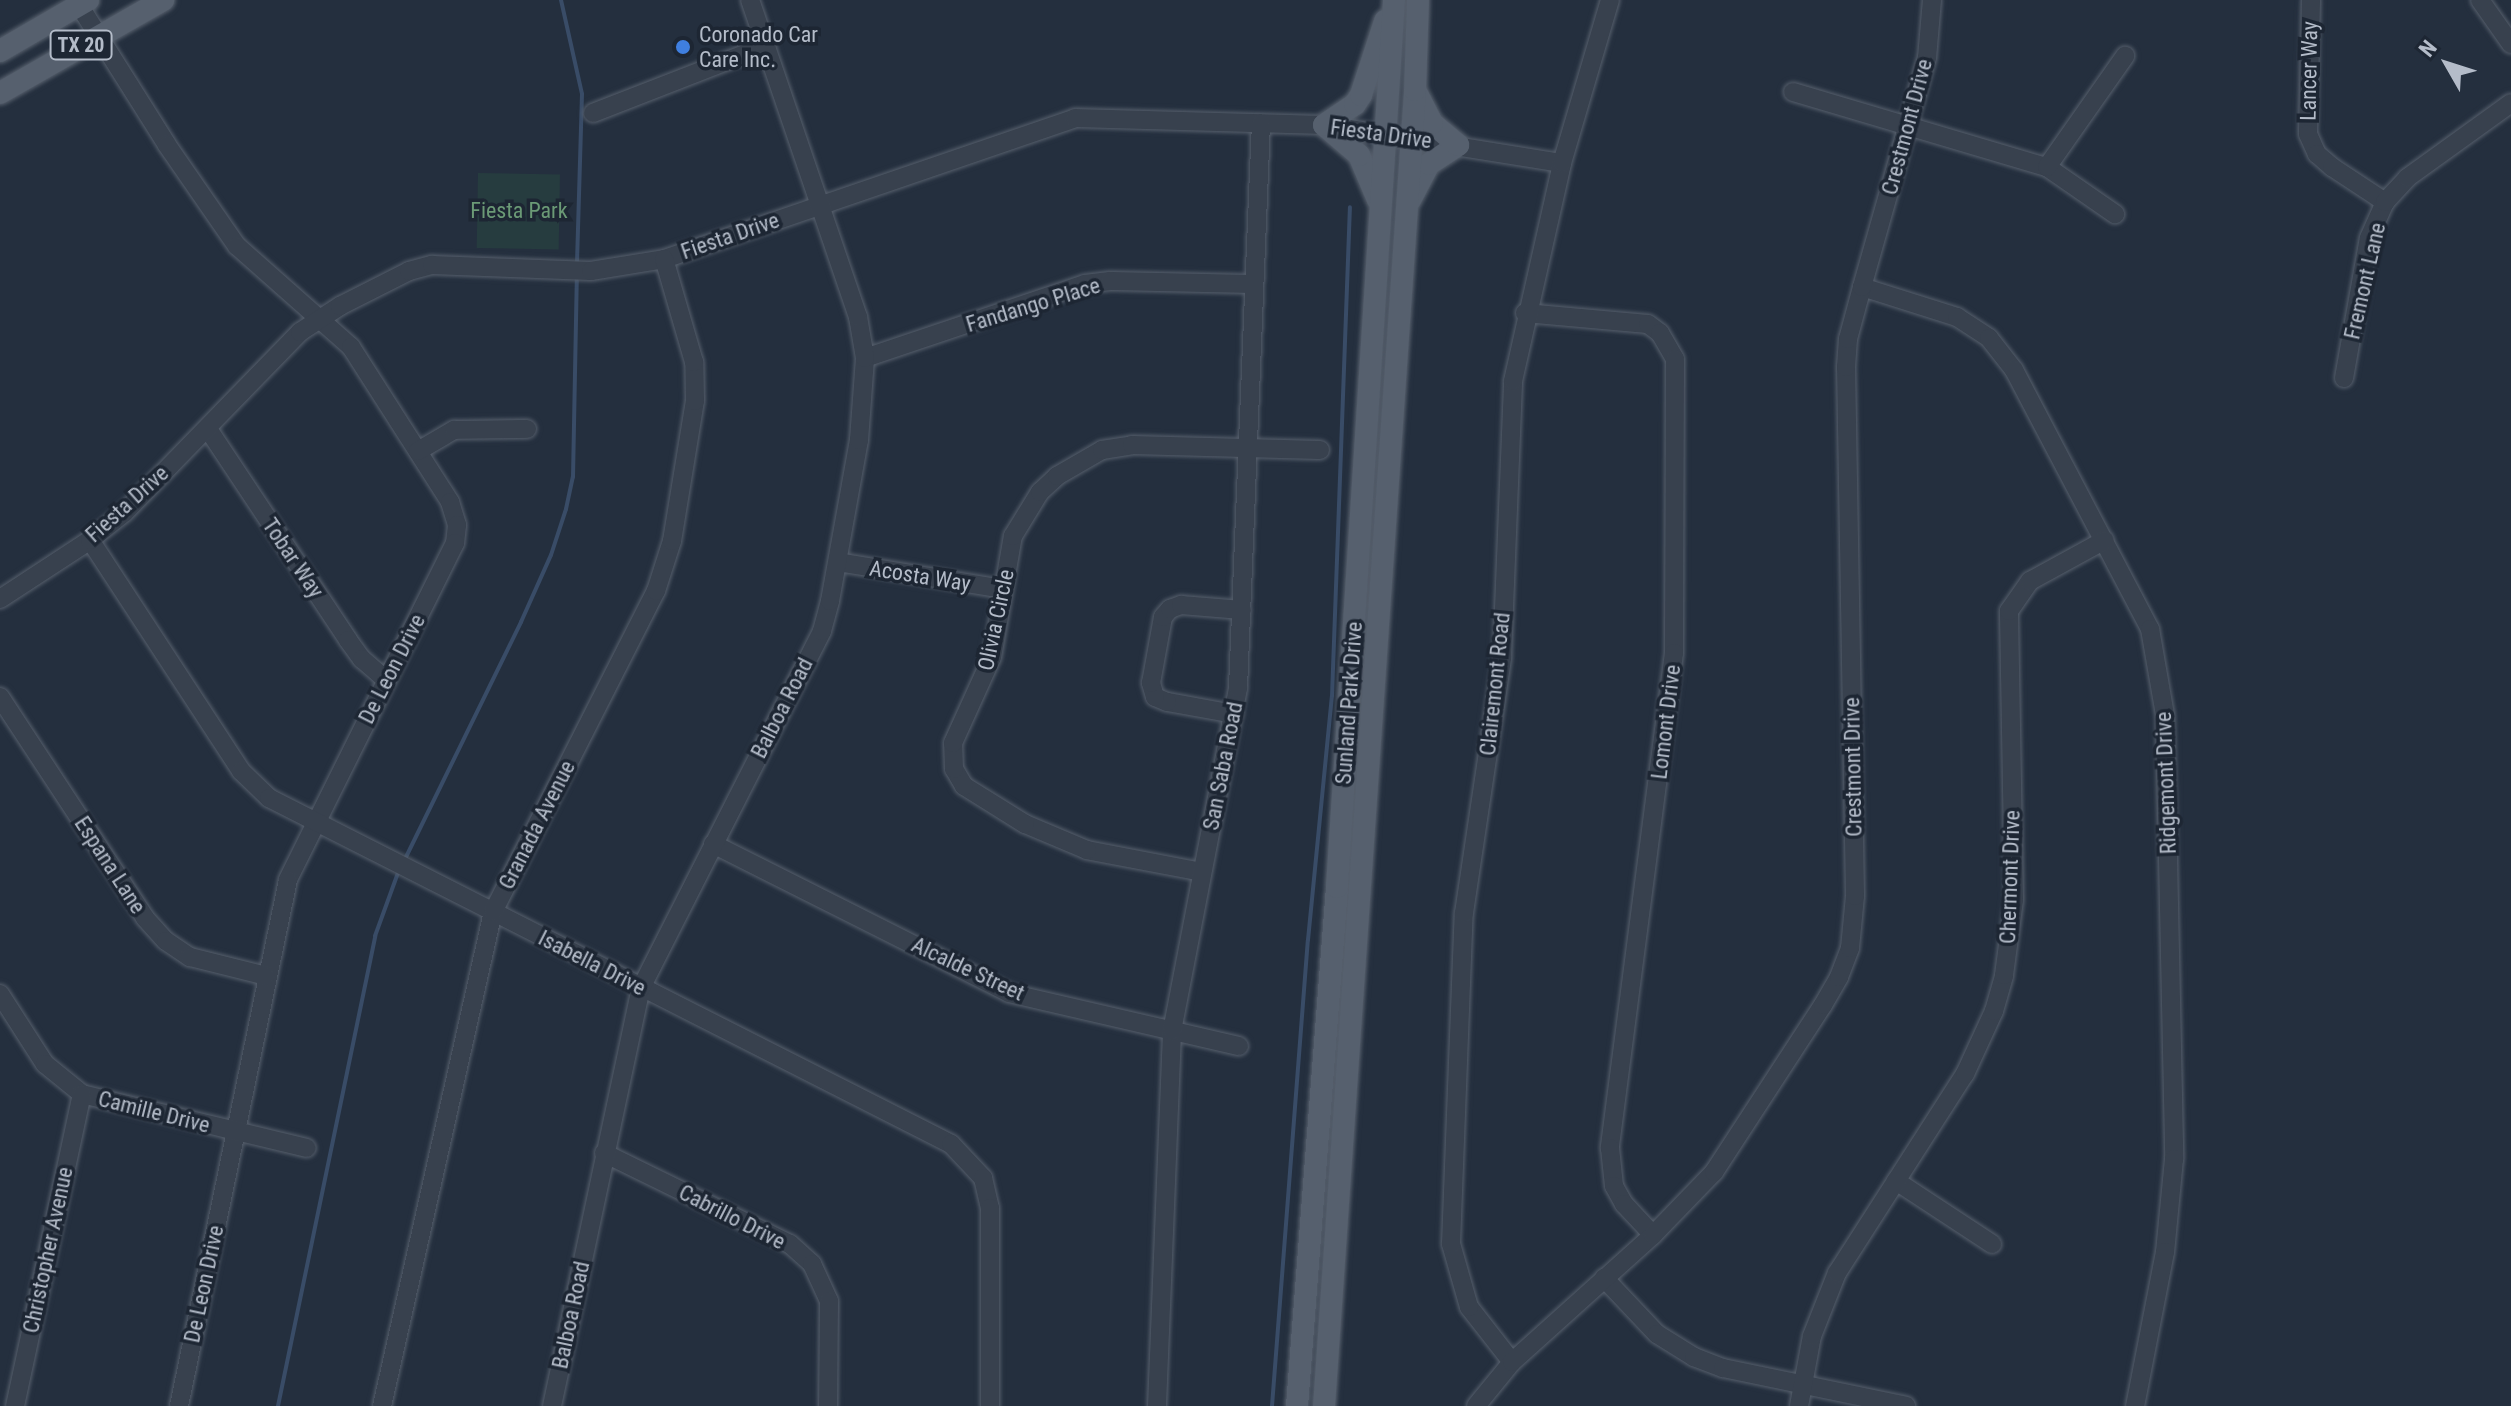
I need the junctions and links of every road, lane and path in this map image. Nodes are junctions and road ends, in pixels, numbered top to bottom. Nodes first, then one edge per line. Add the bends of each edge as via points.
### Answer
1 (163, 0) edge
2 (750, 0) edge
3 (1393, 0) edge
4 (1418, 0) edge
5 (1932, 0) edge
6 (2311, 0) edge
7 (2480, 0) edge
8 (1605, 2) edge
9 (83, 3) edge
10 (97, 35) junction
11 (2511, 44) edge
12 (766, 46) junction
13 (0, 51) edge
14 (2125, 56) dead end
15 (1415, 90) junction
16 (1793, 92) dead end
17 (0, 93) edge
18 (2511, 103) edge
19 (593, 113) dead end
20 (1261, 123) junction
21 (1324, 125) junction
22 (1909, 125) junction
23 (1387, 134) junction
24 (1409, 138) junction
25 (1458, 145) junction
26 (1562, 163) junction
27 (2047, 167) junction
28 (2385, 202) junction
29 (821, 205) junction
30 (1405, 209) junction
31 (1382, 213) junction
32 (2115, 214) dead end
33 (664, 259) junction
34 (1254, 284) junction
35 (1862, 287) junction
36 (1525, 313) junction
37 (319, 318) junction
38 (865, 358) junction
39 (2344, 378) dead end
40 (208, 429) junction
41 (527, 429) dead end
42 (1248, 447) junction
43 (1320, 450) dead end
44 (418, 451) junction
45 (90, 540) junction
46 (2105, 540) junction
47 (838, 562) junction
48 (1003, 589) junction
49 (0, 599) edge
50 (1242, 610) junction
51 (386, 680) junction
52 (0, 697) edge
53 (1234, 714) junction
54 (315, 823) junction
55 (713, 844) junction
56 (1202, 872) junction
57 (493, 912) junction
58 (266, 976) junction
59 (641, 988) junction
60 (0, 994) edge
61 (1172, 1031) junction
62 (1239, 1046) dead end
63 (82, 1094) junction
64 (236, 1132) junction
65 (307, 1148) dead end
66 (604, 1153) junction
67 (1896, 1181) junction
68 (1653, 1235) junction
69 (1992, 1244) dead end
70 (1604, 1278) junction
71 (1512, 1362) junction
72 (1803, 1385) junction
73 (15, 1406) edge
74 (179, 1406) edge
75 (382, 1406) edge
76 (552, 1406) edge
77 (828, 1406) edge
78 (990, 1406) edge
79 (1157, 1406) edge
80 (1297, 1406) edge
81 (1324, 1406) edge
82 (1476, 1406) edge
83 (1799, 1406) edge
84 (1906, 1406) edge
85 (2135, 1406) edge

1 - 10 main road, TX 20
2 - 12 street, Balboa Road
3 - 21 main road via 1361,95
3 - 23 main road, Sunland Park Drive
4 - 15 main road, Sunland Park Drive
5 - 22 street, Crestmont Drive via 1927,58
6 - 28 street, Lancer Way via 2308,134 2317,154
7 - 11 street
8 - 26 street, Clairemont Road
9 - 10 street, De Leon Drive
9 - 13 main road, TX 20
10 - 17 main road, TX 20
10 - 37 street, De Leon Drive via 237,246
12 - 19 street
12 - 29 street, Balboa Road
14 - 27 street
15 - 24 main road, Sunland Park Drive
15 - 25 main road via 1432,123
16 - 22 street
18 - 28 street, Fremont Lane via 2407,178
20 - 21 street, Fiesta Drive
20 - 29 street, Fiesta Drive via 1075,118
20 - 34 street, San Saba Road
21 - 23 street, Fiesta Drive
21 - 31 main road via 1359,155
22 - 27 street
22 - 35 street, Crestmont Drive
23 - 24 street, Fiesta Drive
23 - 31 main road, Sunland Park Drive
24 - 25 street, Fiesta Drive
24 - 30 main road, Sunland Park Drive
25 - 26 street, Fiesta Drive
25 - 30 main road via 1429,164
26 - 36 street, Clairemont Road
27 - 32 street
28 - 39 street, Fremont Lane via 2369,238
29 - 33 street, Fiesta Drive
29 - 38 street, Balboa Road via 858,317
30 - 81 main road, Sunland Park Drive
31 - 80 main road, Sunland Park Drive
33 - 37 street, Fiesta Drive via 558,270 432,265 409,271
33 - 57 street, Granada Avenue via 694,362 695,401 672,541 656,591
34 - 38 street, Fandango Place via 1085,284
34 - 42 street, San Saba Road
35 - 46 street, Ridgemont Drive via 1957,317 1989,338 2014,370
35 - 68 street, Crestmont Drive via 1846,367 1855,896 1850,948 1823,1005 1714,1172
36 - 68 street, Lomont Drive via 1648,324 1660,333 1675,359 1674,653 1610,1148 1614,1186
36 - 71 street, Clairemont Road via 1513,381 1502,658 1464,913 1451,1244 1469,1307
37 - 40 street, Fiesta Drive
37 - 44 street, De Leon Drive via 351,347
38 - 47 street, Balboa Road via 861,427
40 - 45 street, Fiesta Drive
40 - 51 street, Tobar Way via 348,640
41 - 44 street via 454,430
42 - 43 street, Olivia Circle
42 - 48 street, Olivia Circle via 1132,445 1102,450 1077,462 1040,492 1023,516 1013,536
42 - 50 street, San Saba Road
44 - 51 street, De Leon Drive via 450,502 457,525 455,543
45 - 49 street, Fiesta Drive
45 - 54 street, Isabella Drive via 241,771 269,798
46 - 67 street, Chermont Drive via 2030,581 2009,611 2014,900 2004,975 1965,1074
46 - 85 street, Ridgemont Drive via 2150,629 2165,715 2174,1159 2165,1252
47 - 48 street, Acosta Way
47 - 55 street, Balboa Road via 822,631
48 - 56 street, Olivia Circle via 992,657 953,743 954,769 964,786 1025,824 1087,850
50 - 53 street, San Saba Road
50 - 53 street via 1181,605 1170,609 1163,617 1151,683 1155,697 1167,702
51 - 54 street, De Leon Drive
52 - 58 street, Espana Lane via 145,918 166,941 190,957
53 - 56 street, San Saba Road
54 - 57 street, Isabella Drive
54 - 58 street, De Leon Drive via 288,880
55 - 59 street, Balboa Road
55 - 61 street, Alcalde Street via 1009,993
56 - 61 street, San Saba Road
57 - 59 street, Isabella Drive
57 - 75 street, Granada Avenue
58 - 64 street, De Leon Drive
59 - 66 street, Balboa Road
59 - 78 street, Isabella Drive via 951,1144 983,1178 990,1208
60 - 63 street, Camille Drive via 45,1064
61 - 62 street, Alcalde Street
61 - 79 street, San Saba Road
63 - 64 street, Camille Drive
63 - 73 street, Christopher Avenue
64 - 65 street, Camille Drive
64 - 74 street, De Leon Drive
66 - 76 street, Balboa Road
66 - 77 street, Cabrillo Drive via 790,1244 812,1264 829,1301
67 - 69 street
67 - 72 street, Chermont Drive via 1837,1273 1812,1336
68 - 70 street, Crestmont Drive
70 - 71 street, Crestmont Drive
70 - 72 street via 1657,1334 1694,1357
71 - 82 street, Crestmont Drive
72 - 83 street, Chermont Drive
72 - 84 street

